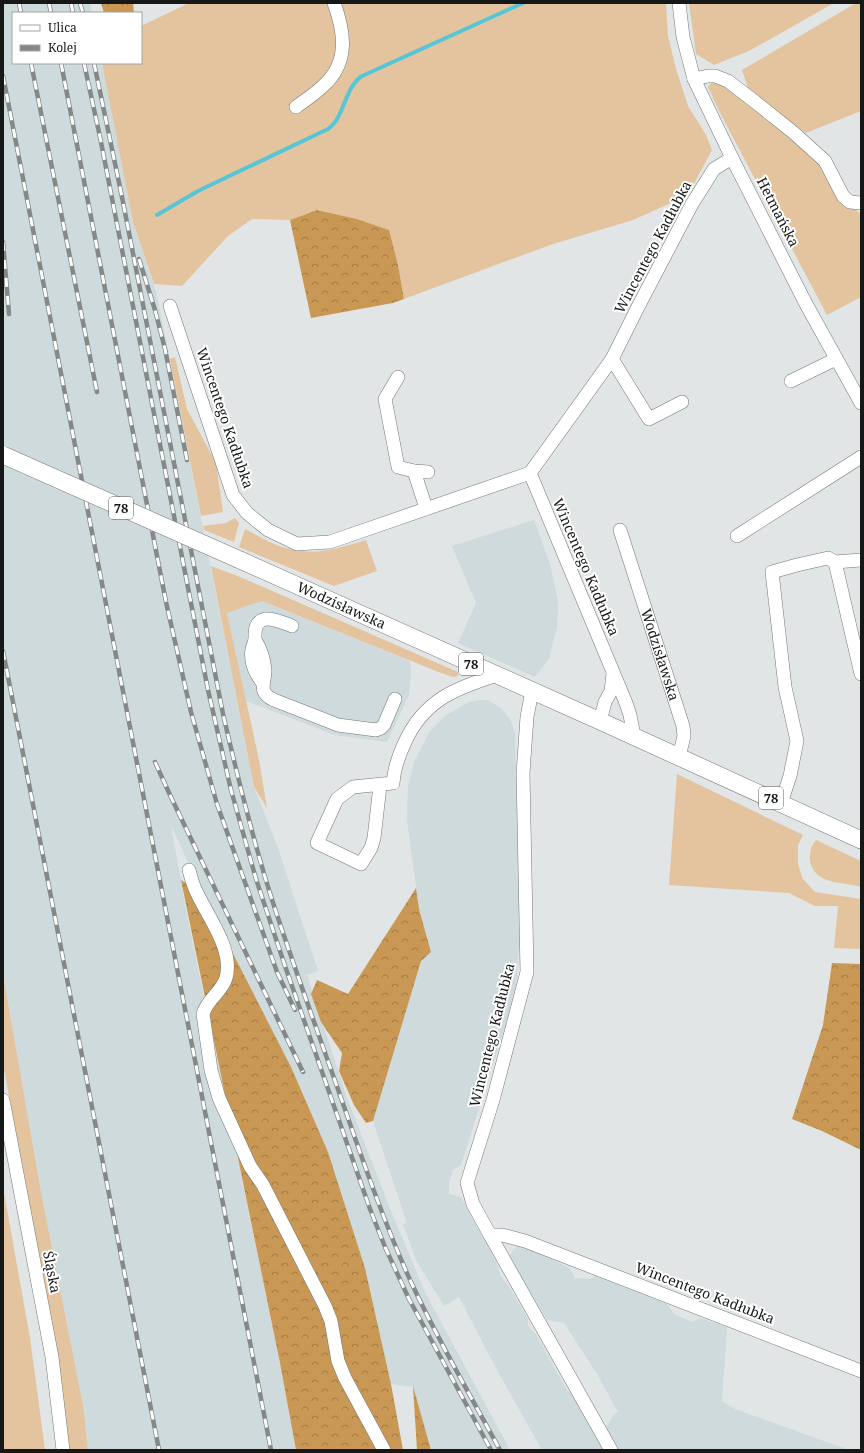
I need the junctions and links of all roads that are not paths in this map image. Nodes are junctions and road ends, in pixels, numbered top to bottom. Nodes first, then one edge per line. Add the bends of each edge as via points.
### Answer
1 (334, 3) edge
2 (679, 3) edge
3 (694, 79) junction
4 (296, 107) dead end
5 (732, 158) junction
6 (861, 202) edge
7 (170, 306) dead end
8 (612, 359) junction
9 (836, 359) junction
10 (398, 377) dead end
11 (791, 381) dead end
12 (682, 402) dead end
13 (861, 403) edge
14 (3, 455) edge
15 (861, 457) edge
16 (530, 473) junction
17 (426, 508) junction
18 (620, 530) dead end
19 (738, 536) dead end
20 (861, 560) edge
21 (835, 562) junction
22 (292, 626) dead end
23 (613, 674) junction
24 (861, 674) edge
25 (497, 675) junction
26 (532, 691) junction
27 (395, 698) dead end
28 (600, 721) junction
29 (634, 736) junction
30 (679, 757) junction
31 (380, 786) junction
32 (781, 803) junction
33 (861, 840) edge
34 (189, 870) dead end
35 (3, 1100) edge
36 (490, 1235) junction
37 (861, 1371) edge
38 (63, 1450) edge
39 (384, 1450) edge
40 (611, 1450) edge

1 - 4 street via 343,37 338,67 325,85
2 - 3 street, Hetmańska via 683,37
3 - 5 street, Hetmańska
3 - 6 street via 716,76 754,101 825,161 843,196 850,202
5 - 8 street, Wincentego Kadłubka via 714,169 692,204
5 - 9 street, Hetmańska
7 - 17 street, Wincentego Kadłubka via 233,495 247,513 268,530 297,544 330,542
8 - 12 street via 649,419
8 - 16 street, Wincentego Kadłubka
9 - 11 street
9 - 13 street, Hetmańska
10 - 17 street via 385,399 398,467 421,472
14 - 25 main road, Wodzisławska / 78, bridge
15 - 19 street
16 - 17 street, Wincentego Kadłubka
16 - 23 street, Wincentego Kadłubka
18 - 30 street, Wodzisławska via 683,726 684,736
20 - 21 street
21 - 24 street
21 - 32 street via 828,558 772,572 784,687 797,741
22 - 27 street via 275,620 264,620 256,626 252,654 255,672 262,682 266,695 338,724 369,729 381,728 384,725
23 - 28 street via 611,691
23 - 29 street, Wincentego Kadłubka via 630,715
25 - 26 main road, Wodzisławska / 78
25 - 31 street via 466,685 447,695 420,716 402,749 394,769 393,783
26 - 28 main road, Wodzisławska / 78
26 - 36 street, Wincentego Kadłubka via 527,717 523,773 527,972 493,1100 467,1183 473,1204
28 - 29 main road, Wodzisławska / 78
29 - 30 main road, Wodzisławska / 78
30 - 32 main road, Wodzisławska / 78
31 - 31 street via 353,787 337,799 317,843 361,864 374,838
32 - 33 main road, Wodzisławska / 78
34 - 39 street via 196,892 221,941 227,968 223,985 205,1006 203,1014 210,1070 219,1098 250,1166 263,1185 325,1306 331,1321 338,1361
35 - 38 street, Śląska via 52,1357
36 - 37 street, Wincentego Kadłubka via 502,1235 525,1241
36 - 40 street, Wincentego Kadłubka

